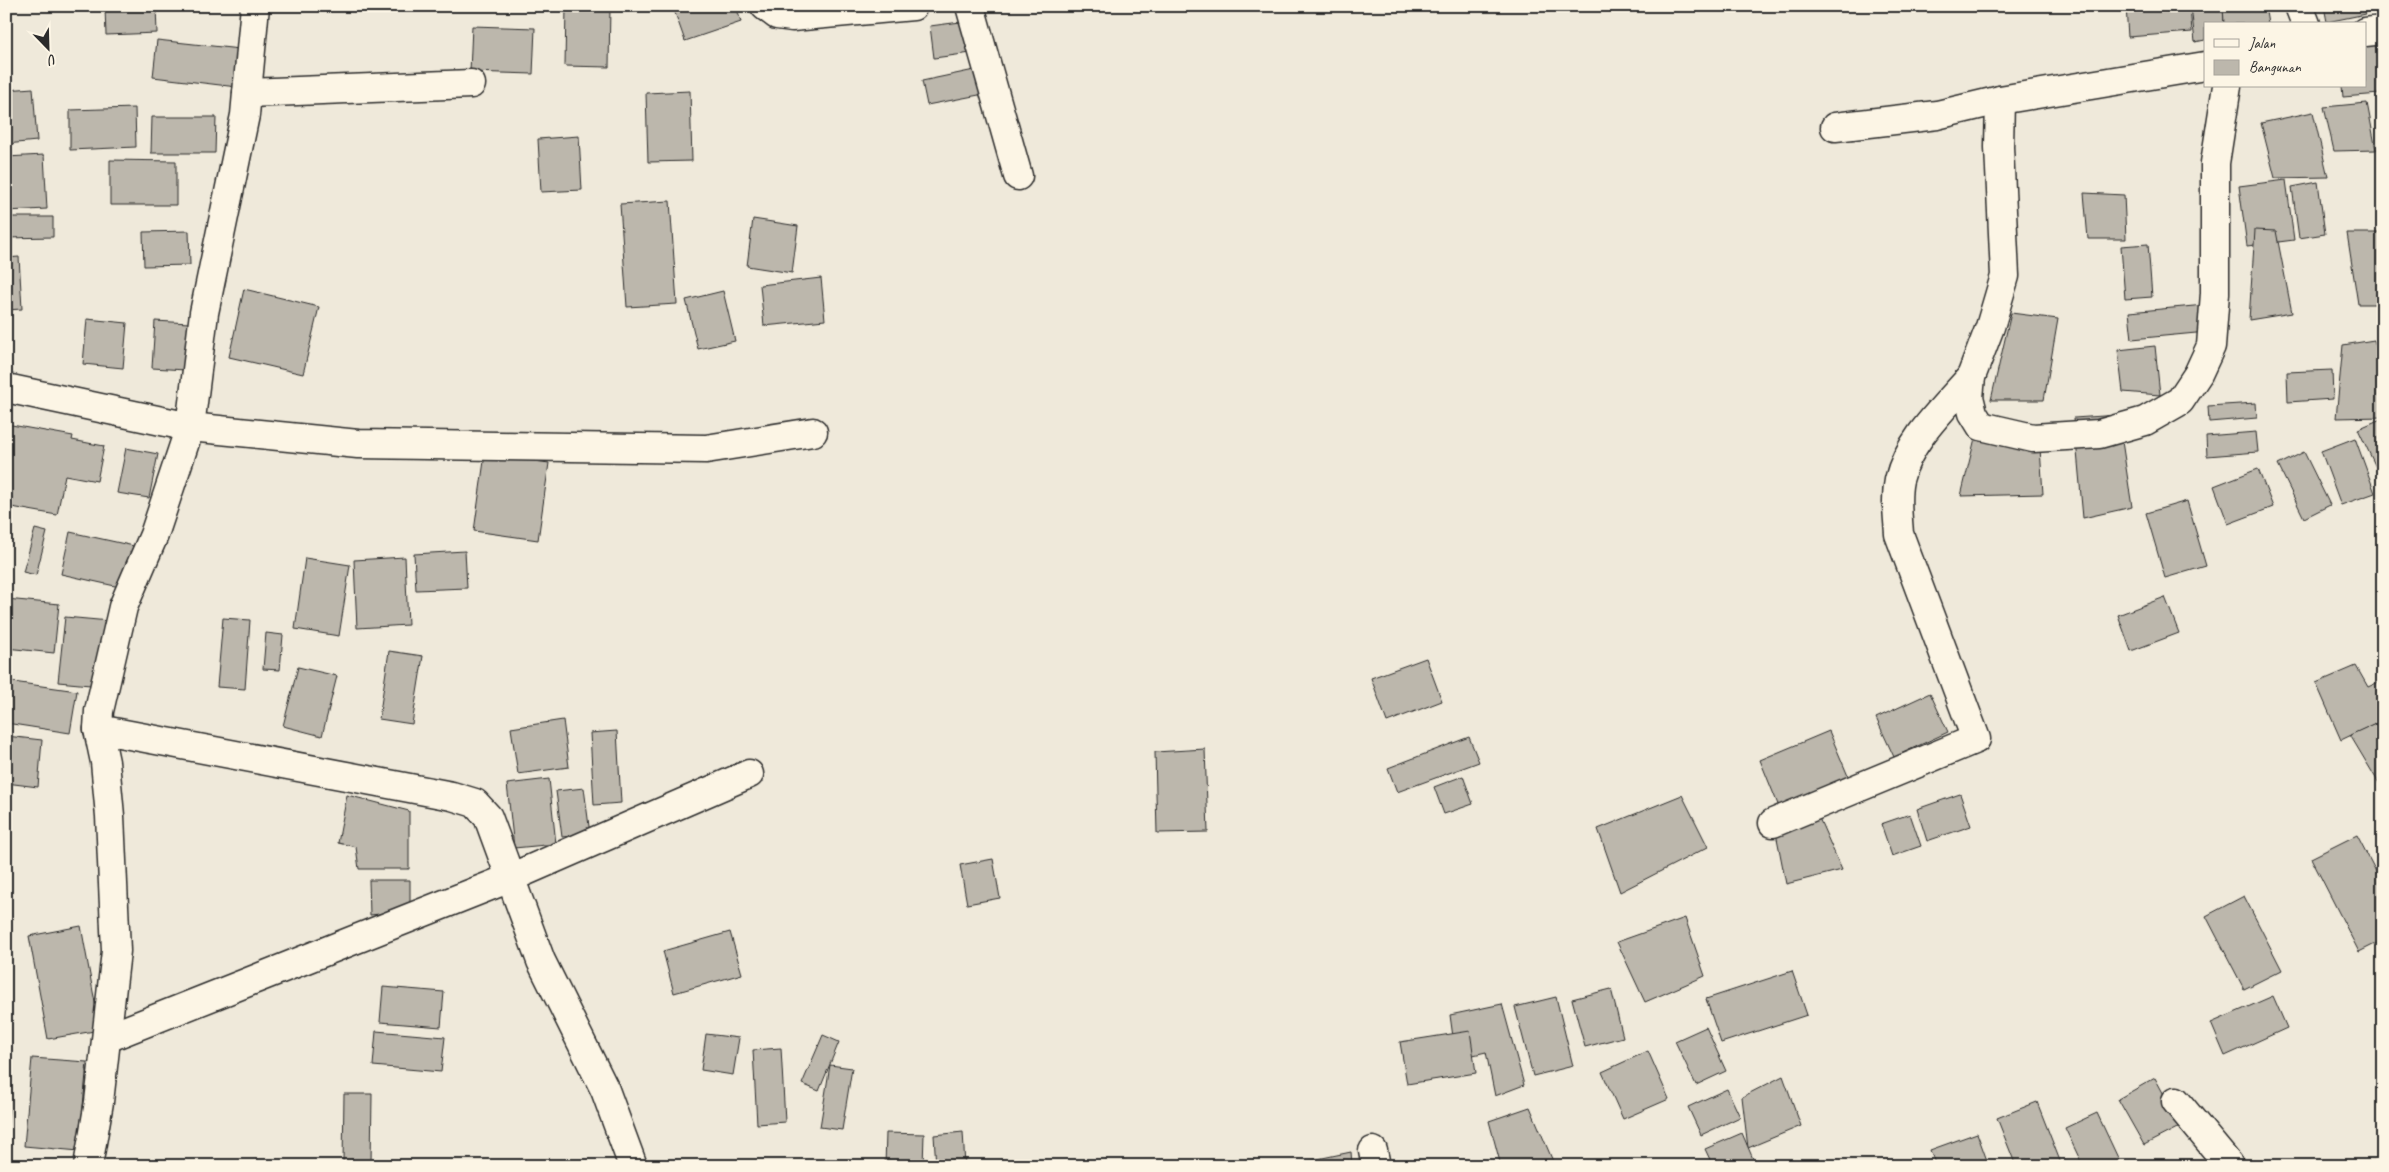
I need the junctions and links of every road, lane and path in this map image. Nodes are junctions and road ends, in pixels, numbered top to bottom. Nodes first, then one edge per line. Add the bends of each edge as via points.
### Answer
1 (255, 6) edge
2 (765, 6) edge
3 (913, 6) edge
4 (970, 6) edge
5 (2299, 6) edge
6 (2305, 22) edge
7 (2383, 30) edge
8 (2366, 32) edge
9 (2204, 66) edge
10 (471, 84) dead end
11 (2227, 88) edge
12 (247, 93) junction
13 (2000, 100) junction
14 (1835, 127) dead end
15 (1018, 176) dead end
16 (1971, 376) junction
17 (6, 388) edge
18 (190, 427) junction
19 (813, 432) dead end
20 (98, 729) junction
21 (750, 774) dead end
22 (1773, 823) dead end
23 (510, 878) junction
24 (107, 1038) junction
25 (2176, 1100) dead end
26 (88, 1166) edge
27 (634, 1166) edge
28 (2230, 1166) edge

1 - 12 street
2 - 3 street via 777,14 792,17
4 - 15 street
5 - 6 street
7 - 8 street
9 - 13 street
10 - 12 street
11 - 16 street via 2215,163 2215,293 2211,346 2180,401 2145,420 2099,434 2033,438 1978,423 1969,397
12 - 18 street via 204,313
13 - 14 street via 1937,115
13 - 16 street via 2005,276
16 - 22 street via 1912,447 1899,480 1897,504 1899,534 1976,739
17 - 18 street
18 - 19 street via 358,444 706,449
18 - 20 street via 154,535 123,607 109,662
20 - 23 street via 475,803 488,817
20 - 24 street via 107,780 116,914 116,951
21 - 23 street
23 - 24 street
23 - 27 street via 541,961 605,1090
24 - 26 street
25 - 28 street

